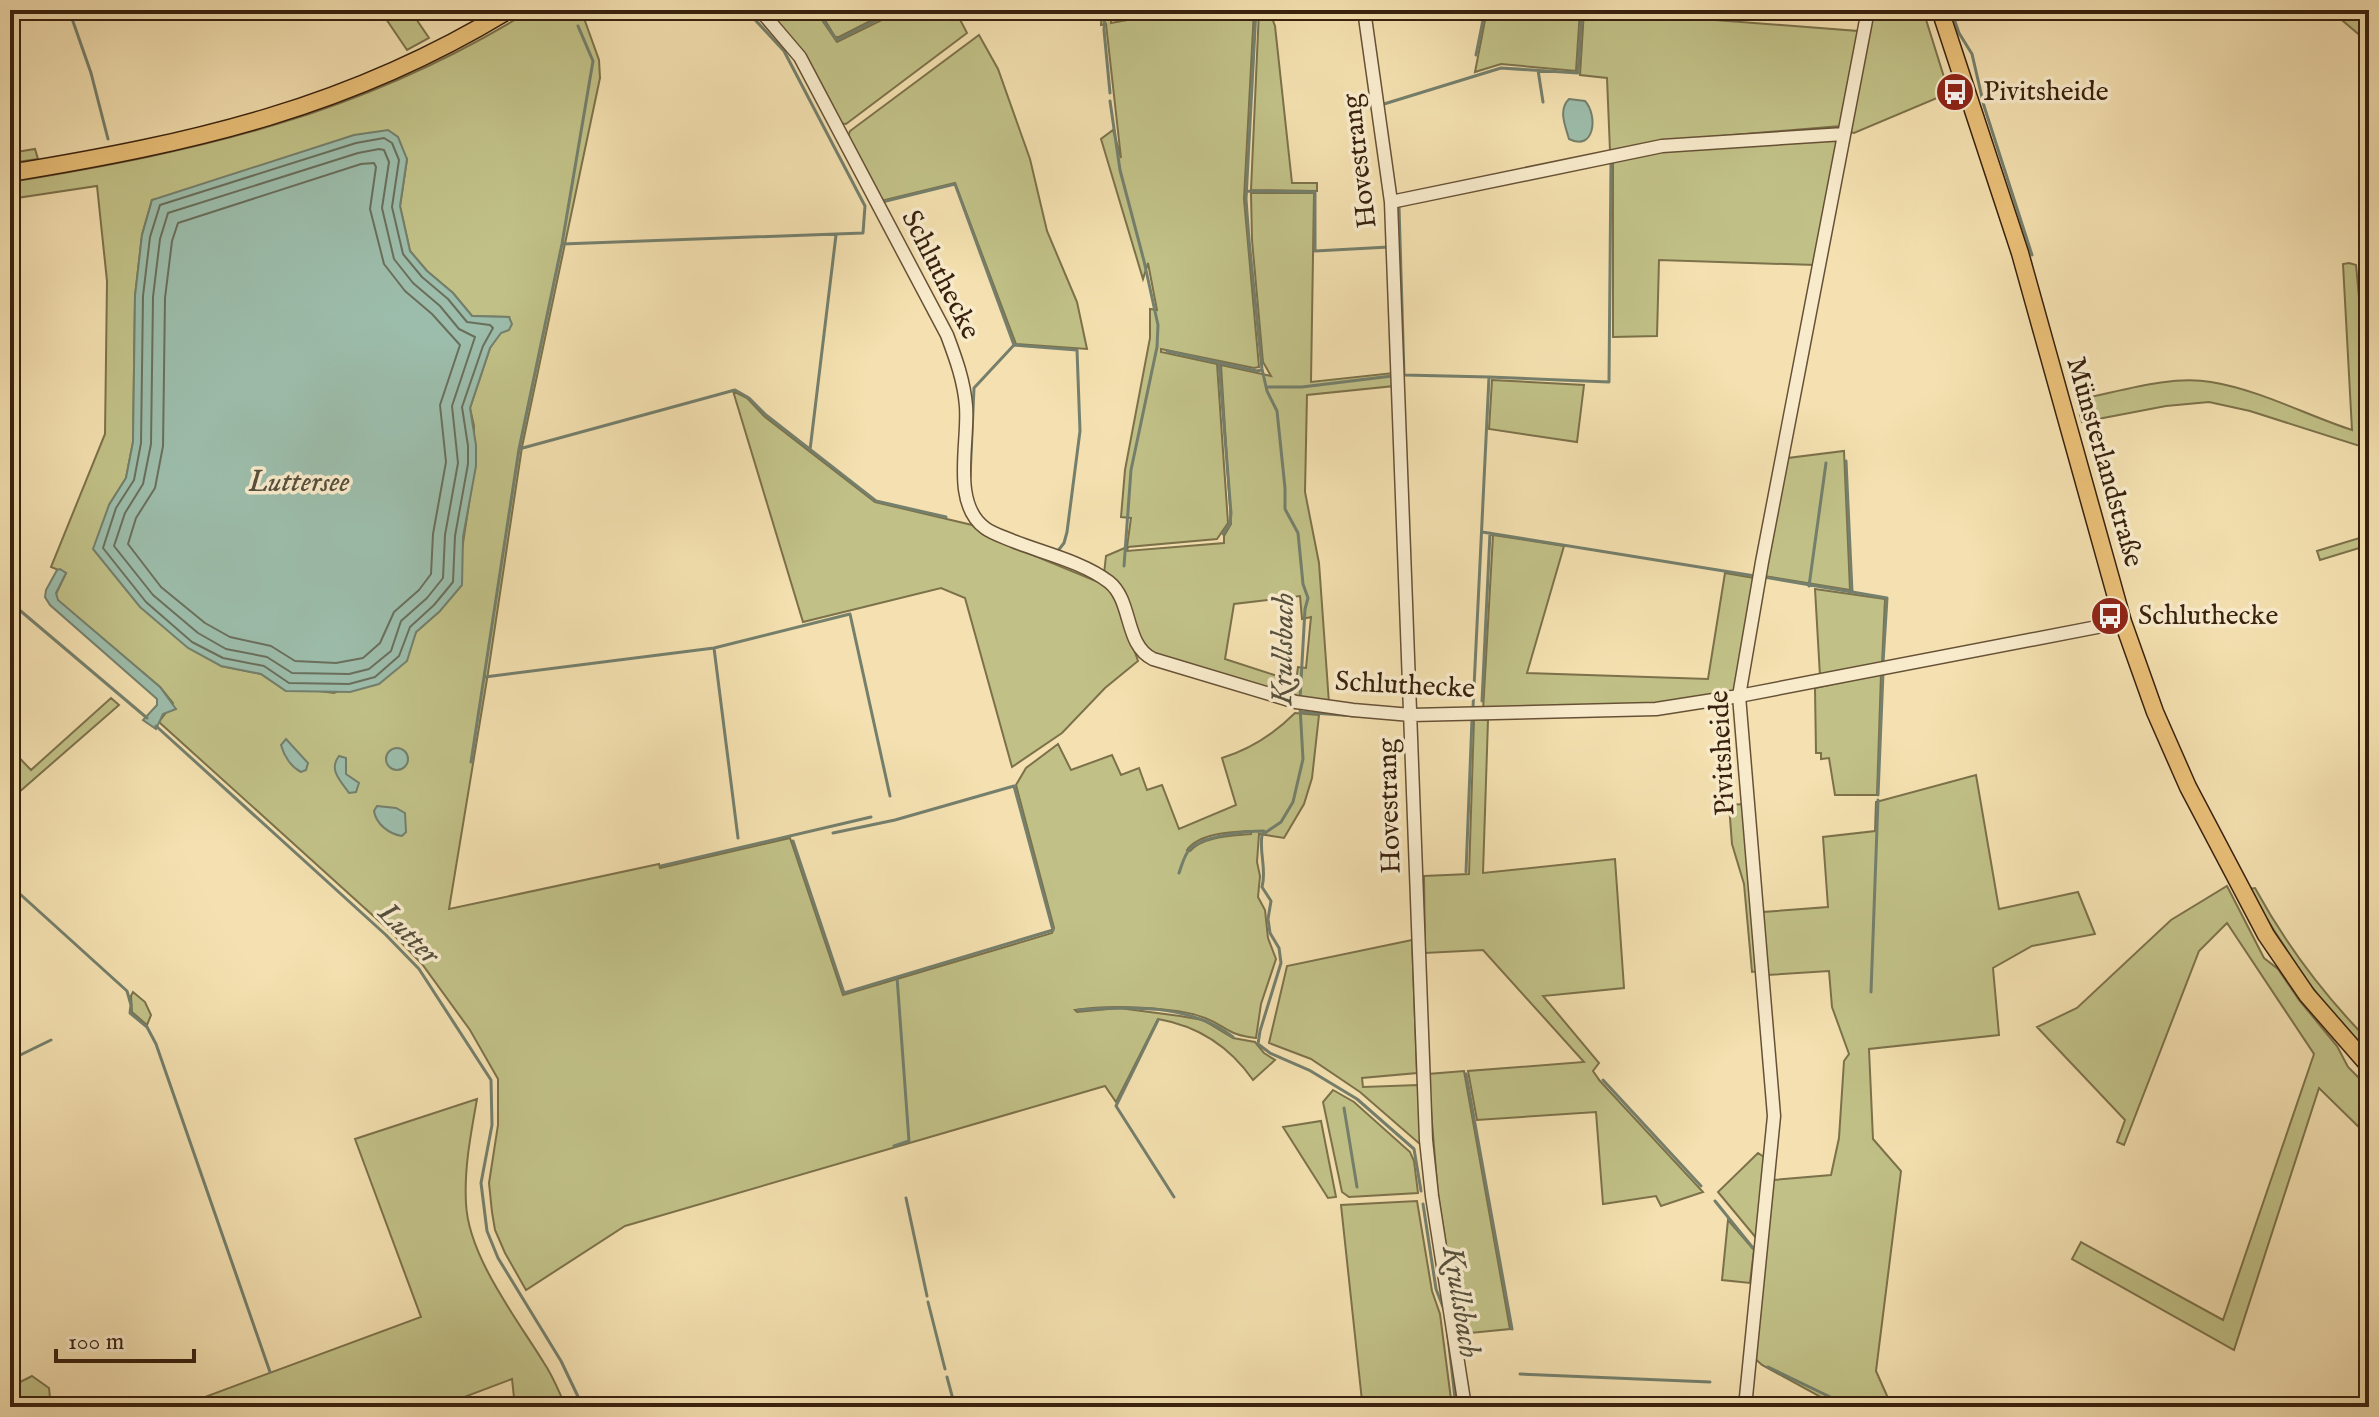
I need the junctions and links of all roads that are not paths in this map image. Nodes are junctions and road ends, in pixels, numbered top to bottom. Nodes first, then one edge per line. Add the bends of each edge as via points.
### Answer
1 (509, 10) edge
2 (760, 10) edge
3 (1364, 10) edge
4 (1868, 10) edge
5 (1940, 10) edge
6 (1844, 134) junction
7 (10, 173) edge
8 (1391, 202) junction
9 (2123, 622) junction
10 (1739, 696) junction
11 (1411, 715) junction
12 (2369, 1066) edge
13 (1465, 1407) edge
14 (1745, 1407) edge

1 - 7 main road via 379,78 266,120
2 - 11 street, Schluthecke via 800,57 947,335 967,408 965,488 972,515 986,529 1111,583 1148,656 1300,703
3 - 8 street, Hovestrang
4 - 6 street, Pivitsheide
5 - 9 main road, Münsterlandstraße via 2020,253
6 - 8 street via 1662,146
6 - 10 street, Pivitsheide
8 - 11 street, Hovestrang
9 - 10 street, Schluthecke
9 - 12 main road, Münsterlandstraße via 2188,787 2266,935 2307,995
10 - 11 street, Schluthecke via 1656,709
10 - 14 street, Pivitsheide via 1774,1116
11 - 13 street, Hovestrang via 1426,1140

